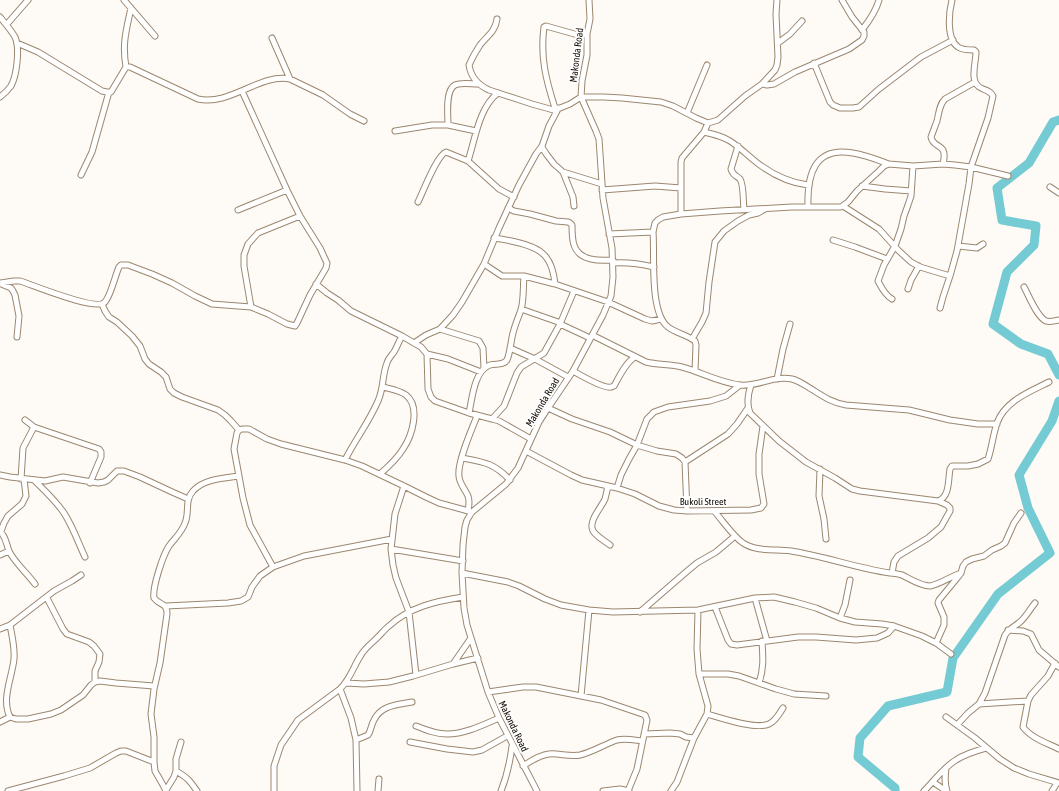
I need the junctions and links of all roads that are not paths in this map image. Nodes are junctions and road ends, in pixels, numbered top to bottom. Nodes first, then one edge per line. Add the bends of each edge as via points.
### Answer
1 (28, 0) edge
2 (124, 0) edge
3 (589, 0) edge
4 (777, 0) edge
5 (842, 0) edge
6 (879, 0) edge
7 (952, 0) edge
8 (131, 8) junction
9 (0, 17) edge
10 (497, 19) dead end
11 (802, 21) dead end
12 (7, 24) junction
13 (862, 30) junction
14 (587, 34) junction
15 (155, 36) dead end
16 (272, 38) dead end
17 (953, 40) junction
18 (778, 42) junction
19 (17, 43) junction
20 (814, 63) junction
21 (708, 66) dead end
22 (126, 68) junction
23 (290, 79) junction
24 (975, 82) junction
25 (478, 84) junction
26 (762, 84) junction
27 (242, 91) junction
28 (109, 92) junction
29 (498, 93) junction
30 (0, 97) edge
31 (581, 97) junction
32 (556, 110) junction
33 (686, 113) junction
34 (364, 121) dead end
35 (708, 123) junction
36 (448, 125) junction
37 (395, 131) dead end
38 (476, 131) junction
39 (704, 132) junction
40 (542, 146) junction
41 (738, 146) junction
42 (468, 162) junction
43 (889, 164) junction
44 (943, 164) junction
45 (913, 166) junction
46 (971, 167) junction
47 (563, 172) junction
48 (81, 176) dead end
49 (1008, 176) dead end
50 (808, 185) junction
51 (862, 186) junction
52 (602, 187) junction
53 (1050, 187) dead end
54 (681, 188) junction
55 (287, 190) junction
56 (911, 191) junction
57 (1059, 193) edge
58 (514, 198) junction
59 (418, 202) dead end
60 (574, 206) dead end
61 (843, 206) junction
62 (808, 207) junction
63 (508, 208) junction
64 (766, 208) junction
65 (238, 210) dead end
66 (744, 210) junction
67 (681, 214) junction
68 (300, 216) junction
69 (653, 232) junction
70 (609, 234) junction
71 (494, 238) junction
72 (833, 240) dead end
73 (983, 244) dead end
74 (895, 246) junction
75 (958, 246) junction
76 (887, 259) junction
77 (613, 262) junction
78 (484, 264) junction
79 (918, 266) junction
80 (654, 267) junction
81 (524, 276) junction
82 (950, 276) junction
83 (0, 283) edge
84 (316, 284) junction
85 (555, 284) junction
86 (1024, 287) dead end
87 (908, 289) dead end
88 (574, 291) junction
89 (892, 299) dead end
90 (608, 302) junction
91 (102, 304) junction
92 (251, 307) junction
93 (940, 308) dead end
94 (521, 309) junction
95 (661, 319) junction
96 (1059, 320) edge
97 (560, 324) junction
98 (790, 324) dead end
99 (440, 329) junction
100 (402, 336) junction
101 (591, 336) junction
102 (17, 337) dead end
103 (692, 339) junction
104 (414, 344) junction
105 (510, 348) junction
106 (427, 354) junction
107 (635, 357) junction
108 (534, 359) junction
109 (483, 370) junction
110 (695, 370) junction
111 (573, 371) junction
112 (568, 377) junction
113 (777, 379) junction
114 (1049, 382) dead end
115 (740, 385) junction
116 (751, 385) junction
117 (383, 387) junction
118 (548, 408) junction
119 (748, 408) junction
120 (469, 413) junction
121 (477, 416) junction
122 (492, 419) junction
123 (25, 420) dead end
124 (997, 424) junction
125 (763, 426) junction
126 (34, 427) junction
127 (239, 430) junction
128 (531, 439) junction
129 (637, 445) junction
130 (526, 451) junction
131 (462, 458) junction
132 (345, 460) junction
133 (685, 462) junction
134 (820, 469) junction
135 (380, 474) junction
136 (0, 475) edge
137 (239, 476) junction
138 (23, 479) junction
139 (34, 480) junction
140 (510, 480) junction
141 (90, 483) junction
142 (404, 486) junction
143 (608, 486) junction
144 (617, 488) junction
145 (188, 498) junction
146 (938, 501) junction
147 (686, 511) junction
148 (714, 511) junction
149 (470, 512) junction
150 (1021, 513) dead end
151 (1, 531) edge
152 (735, 536) junction
153 (392, 539) junction
154 (826, 539) dead end
155 (610, 545) dead end
156 (391, 549) junction
157 (9, 551) junction
158 (0, 555) edge
159 (85, 556) dead end
160 (463, 561) junction
161 (273, 567) junction
162 (462, 573) junction
163 (892, 573) junction
164 (961, 573) junction
165 (81, 575) dead end
166 (850, 580) dead end
167 (35, 584) dead end
168 (463, 597) junction
169 (46, 598) junction
170 (755, 598) junction
171 (1035, 603) dead end
172 (166, 606) junction
173 (715, 607) junction
174 (589, 610) junction
175 (698, 610) junction
176 (409, 612) junction
177 (640, 612) junction
178 (840, 618) junction
179 (10, 625) junction
180 (894, 626) junction
181 (0, 629) edge
182 (1008, 630) junction
183 (471, 638) junction
184 (764, 641) junction
185 (936, 643) junction
186 (951, 654) dead end
187 (478, 658) junction
188 (453, 664) junction
189 (1057, 665) edge
190 (699, 674) junction
191 (416, 675) junction
192 (95, 682) junction
193 (346, 683) junction
194 (759, 683) junction
195 (154, 686) junction
196 (340, 689) junction
197 (488, 692) junction
198 (581, 696) junction
199 (826, 696) dead end
200 (1028, 701) junction
201 (412, 702) dead end
202 (979, 704) junction
203 (783, 708) dead end
204 (707, 714) junction
205 (946, 716) dead end
206 (10, 717) junction
207 (499, 718) junction
208 (0, 722) edge
209 (958, 725) junction
210 (416, 726) dead end
211 (644, 734) junction
212 (508, 736) junction
213 (694, 738) junction
214 (356, 740) junction
215 (642, 741) junction
216 (181, 742) dead end
217 (410, 742) dead end
218 (512, 745) junction
219 (986, 748) junction
220 (1059, 749) edge
221 (154, 762) junction
222 (524, 766) junction
223 (946, 768) junction
224 (176, 771) junction
225 (379, 779) dead end
226 (934, 782) junction
227 (1058, 783) edge
228 (166, 790) edge
229 (1053, 790) edge
230 (8, 791) edge
231 (197, 791) edge
232 (274, 791) edge
233 (357, 791) edge
234 (378, 791) edge
235 (500, 791) edge
236 (537, 791) edge
237 (603, 791) edge
238 (628, 791) edge
239 (671, 791) edge
240 (924, 791) edge
241 (946, 791) edge

1 - 12 street
2 - 8 street
3 - 14 street, Makonda Road via 590,19
4 - 18 street
5 - 13 street
6 - 13 street via 876,10
7 - 17 street via 950,28
8 - 15 street
8 - 22 street via 124,40
9 - 12 street
10 - 25 street via 496,27 480,45 469,65
11 - 18 street
12 - 19 street
13 - 20 street via 864,36 855,45
14 - 31 street, Makonda Road
14 - 32 street via 578,35 544,27 545,75
16 - 23 street
17 - 20 street via 921,57 858,107 853,108 833,106
17 - 24 street via 958,47 976,52
18 - 26 street via 777,65
19 - 28 street via 38,52 102,91
19 - 30 street via 14,78
20 - 26 street via 774,84
21 - 33 street
22 - 27 street via 130,67 206,101
22 - 28 street
23 - 27 street via 273,79
23 - 34 street via 323,95
24 - 44 street via 945,99 940,106 931,137 943,151
24 - 46 street via 993,96
25 - 29 street
25 - 36 street via 460,84 451,88 448,95
26 - 35 street via 718,120
27 - 55 street
28 - 48 street via 92,152
29 - 32 street
29 - 38 street via 489,101
31 - 32 street
31 - 33 street via 661,102
31 - 52 street, Makonda Road via 599,140
32 - 40 street
33 - 35 street
35 - 39 street
36 - 37 street
36 - 38 street
38 - 42 street
39 - 41 street via 721,136
39 - 54 street via 682,158
40 - 47 street
40 - 58 street
41 - 50 street via 768,170
41 - 66 street via 731,169 741,182
42 - 58 street via 499,189
42 - 59 street via 450,153 443,153
43 - 45 street
43 - 50 street via 853,153 834,153 824,156 815,165
43 - 51 street
44 - 45 street
44 - 46 street
45 - 56 street
46 - 49 street
46 - 75 street
47 - 52 street
47 - 60 street
50 - 62 street
51 - 56 street
51 - 61 street
52 - 54 street
52 - 70 street, Makonda Road
53 - 57 street
54 - 67 street
55 - 65 street
55 - 68 street
56 - 74 street
58 - 63 street
61 - 62 street
61 - 74 street via 879,229
62 - 64 street
63 - 71 street
63 - 77 street via 570,223 577,251 587,259
64 - 66 street
64 - 103 street via 738,221 724,231 715,242 706,313
66 - 67 street
67 - 69 street via 658,220
68 - 84 street via 327,263
68 - 92 street via 258,232 248,244 244,266
69 - 70 street
69 - 80 street
70 - 77 street, Makonda Road
71 - 78 street
71 - 85 street via 511,240 543,253 553,272
72 - 76 street
73 - 75 street via 978,248
74 - 76 street
74 - 79 street
75 - 82 street
76 - 89 street via 878,281
77 - 80 street
77 - 90 street, Makonda Road via 612,289
78 - 81 street via 502,276
78 - 99 street via 462,302
79 - 82 street
79 - 87 street
80 - 95 street
81 - 85 street
81 - 94 street
82 - 93 street
83 - 91 street via 20,281 77,301
83 - 102 street via 13,291 19,316
84 - 92 street via 295,326
84 - 100 street via 351,311
85 - 88 street
86 - 96 street via 1040,317 1050,322
88 - 90 street
88 - 97 street
90 - 95 street via 645,319
90 - 101 street, Makonda Road
91 - 92 street via 109,294 119,267 124,264 165,280 212,304
91 - 127 street via 110,317 140,346 149,364 166,377 174,393 218,410
94 - 97 street
94 - 105 street
95 - 103 street via 667,326
97 - 101 street
97 - 108 street via 544,353
98 - 113 street
99 - 104 street
99 - 109 street via 479,341 483,348
100 - 104 street
100 - 117 street via 387,361
101 - 107 street
101 - 111 street, Makonda Road
103 - 110 street via 696,345
104 - 106 street
105 - 108 street
105 - 109 street via 506,362 490,365
106 - 109 street
106 - 120 street via 428,389 431,397 435,401
107 - 110 street via 652,364 672,364
107 - 111 street via 612,387 596,383
108 - 112 street
108 - 122 street via 521,367 504,406
109 - 120 street via 474,386
110 - 115 street
111 - 112 street, Makonda Road
112 - 118 street, Makonda Road
113 - 116 street
113 - 124 street via 801,382 822,396 846,406 909,410 950,420
114 - 124 street via 1006,407
115 - 116 street
115 - 129 street via 726,396 654,412 647,419
116 - 119 street
117 - 132 street via 369,420
117 - 135 street via 396,390 411,400 414,421 403,449
118 - 128 street, Makonda Road
118 - 129 street
119 - 125 street
119 - 133 street via 728,434
120 - 121 street
121 - 122 street
121 - 131 street
122 - 128 street
123 - 126 street
124 - 146 street via 988,459 968,466 952,466 947,493 943,500
125 - 134 street via 806,462
125 - 148 street, Bukoli Street via 759,474 764,504 761,508 751,510
126 - 138 street via 23,448
126 - 141 street via 99,449 101,457
127 - 132 street via 249,429 281,444
127 - 137 street via 234,449
128 - 130 street, Makonda Road
129 - 133 street via 676,454
129 - 144 street
130 - 140 street, Makonda Road
130 - 143 street, Bukoli Street via 582,480
131 - 140 street via 494,466
131 - 149 street via 459,478 468,496
132 - 135 street
133 - 147 street
134 - 146 street via 852,489
134 - 154 street via 819,496
135 - 142 street
136 - 138 street
137 - 145 street via 199,486
137 - 161 street via 250,525
138 - 139 street
138 - 151 street via 26,496 22,504 8,516
139 - 141 street via 45,481 63,477
139 - 159 street via 63,512
140 - 149 street, Makonda Road
141 - 145 street via 104,482 117,471 124,471
142 - 149 street via 426,498
142 - 153 street via 395,514
143 - 144 street, Bukoli Street
143 - 155 street via 592,527 599,538
144 - 147 street, Bukoli Street via 659,506
145 - 172 street via 186,521 164,556 153,596 156,601
146 - 163 street via 950,508 941,527 898,556
147 - 148 street, Bukoli Street
148 - 152 street
149 - 160 street, Makonda Road via 465,527
150 - 164 street via 1005,543 984,556 966,562
151 - 157 street
152 - 163 street via 752,547 791,552
152 - 177 street via 716,552 697,563
153 - 156 street
153 - 161 street via 304,556
156 - 160 street
156 - 176 street via 392,565
157 - 158 street
157 - 167 street
160 - 162 street, Makonda Road
161 - 172 street via 260,576 248,597 241,601
162 - 168 street, Makonda Road
162 - 174 street via 513,584 561,605
163 - 164 street via 930,586
164 - 185 street via 938,603 944,625
165 - 169 street
166 - 178 street via 846,605
168 - 176 street via 442,600
168 - 183 street, Makonda Road via 464,616
169 - 179 street
169 - 192 street via 67,634 89,642 100,654
170 - 173 street
170 - 178 street via 795,602
170 - 184 street
171 - 182 street via 1025,617
172 - 195 street via 160,663
173 - 175 street
173 - 184 street via 731,644
174 - 177 street
174 - 198 street
175 - 177 street
175 - 190 street
176 - 191 street
176 - 193 street via 390,625 361,654
178 - 180 street
179 - 181 street
179 - 206 street via 14,658 6,702
180 - 184 street via 888,633 877,638 856,640 798,637
180 - 185 street
182 - 189 street via 1031,634 1039,650
182 - 202 street
183 - 187 street, Makonda Road
183 - 188 street
184 - 194 street
185 - 186 street
187 - 188 street
187 - 197 street, Makonda Road
188 - 191 street
189 - 200 street
190 - 194 street via 728,674
190 - 204 street via 708,706
191 - 193 street via 389,682
192 - 195 street
192 - 206 street via 83,695 61,710 28,719
193 - 196 street
194 - 199 street via 794,694
195 - 221 street via 151,714
196 - 214 street
196 - 232 street via 298,720 281,745 274,766
197 - 198 street via 536,687
197 - 207 street, Makonda Road
198 - 211 street via 645,715 647,720
200 - 202 street
200 - 220 street via 1023,728
201 - 214 street via 383,708 374,719 368,735
202 - 209 street
203 - 204 street via 774,721 763,726
204 - 213 street
205 - 209 street
206 - 208 street
207 - 210 street via 463,732 447,734 431,732
207 - 212 street, Makonda Road
209 - 219 street
211 - 213 street via 670,733
211 - 215 street
212 - 217 street via 473,752
212 - 218 street, Makonda Road
213 - 239 street
214 - 233 street
215 - 222 street via 618,740 579,755 547,754
215 - 238 street via 637,769
216 - 224 street via 176,759
218 - 222 street, Makonda Road
218 - 235 street via 506,778
219 - 223 street via 955,760
219 - 227 street via 1014,768
221 - 228 street via 155,771
221 - 230 street via 121,751 90,768
222 - 236 street, Makonda Road
223 - 226 street
223 - 241 street
224 - 228 street
224 - 231 street via 191,781
225 - 234 street
226 - 240 street
226 - 241 street
227 - 229 street
237 - 238 street

